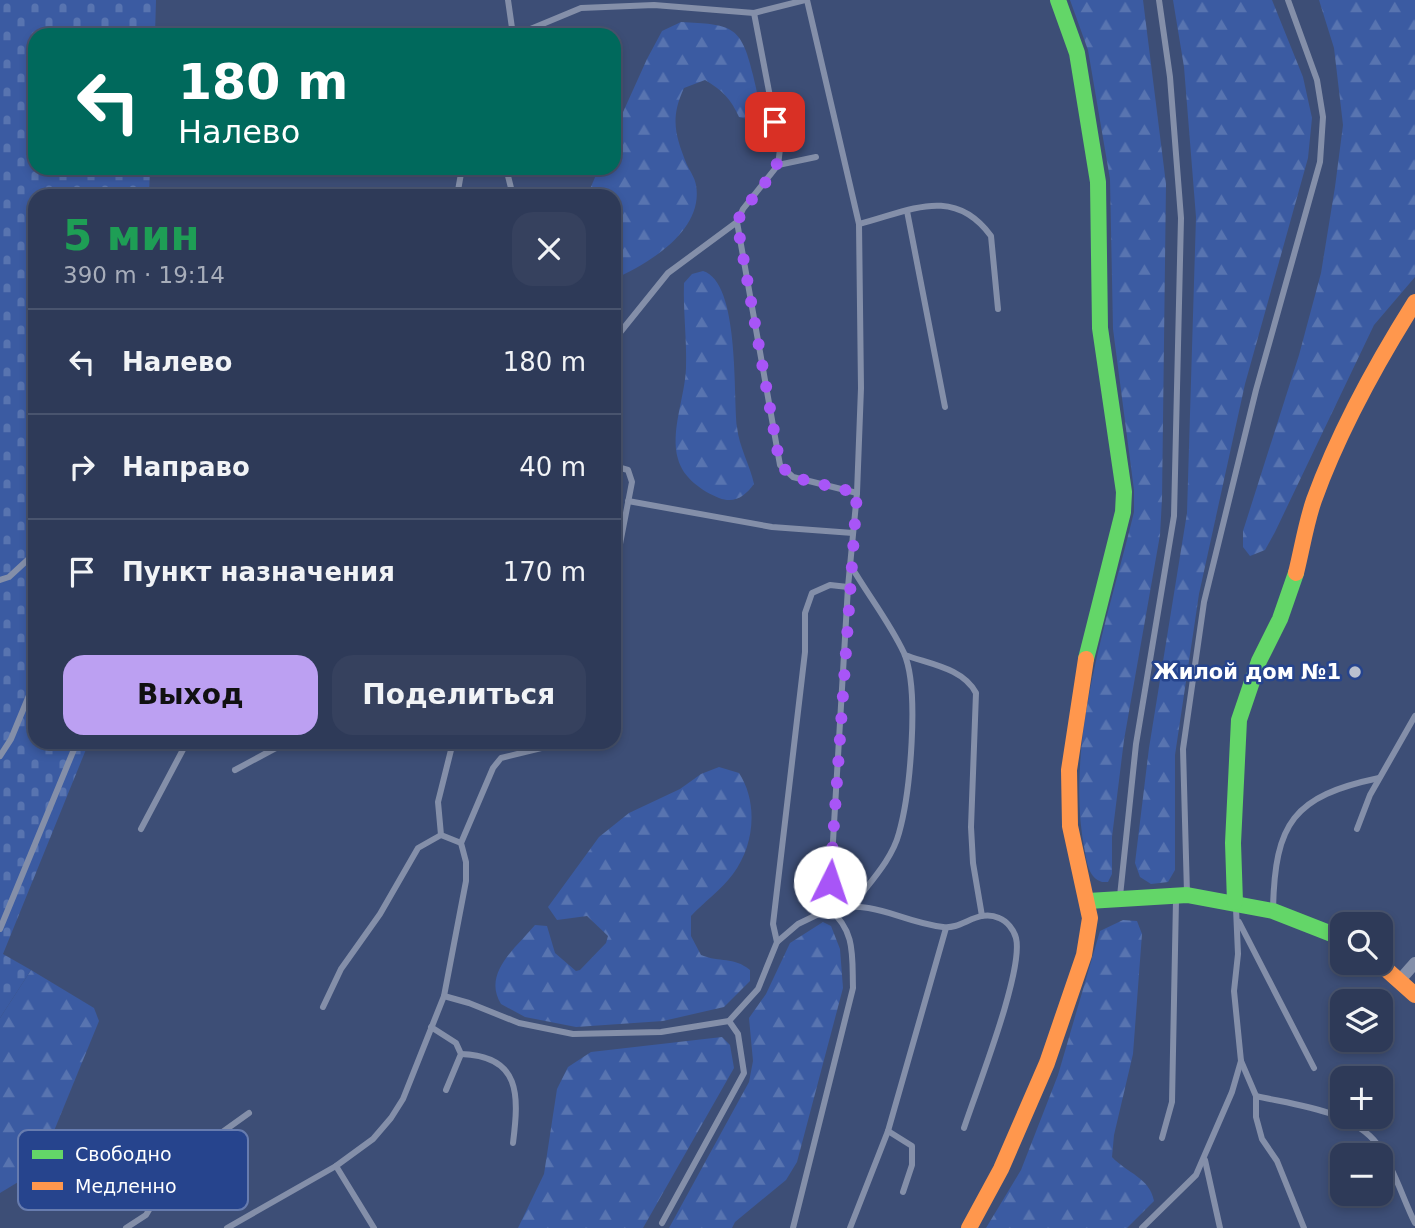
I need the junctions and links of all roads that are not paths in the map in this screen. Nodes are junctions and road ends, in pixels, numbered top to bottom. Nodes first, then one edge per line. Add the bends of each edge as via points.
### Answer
1 (508, 0) edge
2 (806, 0) edge
3 (1058, 0) edge
4 (1159, 0) edge
5 (1288, 0) edge
6 (754, 13) junction
7 (514, 28) edge
8 (532, 28) edge
9 (816, 157) dead end
10 (778, 164) junction
11 (907, 211) junction
12 (737, 222) junction
13 (859, 224) junction
14 (1415, 302) edge
15 (998, 309) dead end
16 (621, 331) edge
17 (945, 407) dead end
18 (621, 468) edge
19 (857, 493) junction
20 (628, 501) junction
21 (853, 533) junction
22 (621, 538) edge
23 (28, 559) edge
24 (850, 565) junction
25 (0, 580) edge
26 (848, 587) junction
27 (905, 655) junction
28 (28, 698) edge
29 (1415, 716) edge
30 (74, 749) edge
31 (183, 749) edge
32 (273, 749) edge
33 (451, 749) edge
34 (538, 749) edge
35 (0, 756) edge
36 (235, 770) dead end
37 (1379, 779) junction
38 (1357, 828) dead end
39 (141, 829) dead end
40 (441, 835) junction
41 (461, 843) junction
42 (1182, 895) junction
43 (1120, 898) junction
44 (1088, 901) junction
45 (1235, 902) junction
46 (853, 905) junction
47 (829, 909) junction
48 (1273, 911) junction
49 (982, 916) junction
50 (1238, 920) junction
51 (946, 928) junction
52 (0, 929) edge
53 (1330, 933) edge
54 (777, 942) junction
55 (1415, 963) edge
56 (1393, 974) edge
57 (1400, 980) junction
58 (1415, 995) edge
59 (444, 996) junction
60 (324, 1007) dead end
61 (729, 1021) junction
62 (431, 1027) junction
63 (461, 1054) junction
64 (1241, 1061) junction
65 (1314, 1068) dead end
66 (446, 1090) dead end
67 (1256, 1096) junction
68 (249, 1113) dead end
69 (964, 1128) dead end
70 (225, 1130) edge
71 (888, 1131) junction
72 (1162, 1138) dead end
73 (513, 1143) dead end
74 (1205, 1158) junction
75 (336, 1166) junction
76 (903, 1192) dead end
77 (148, 1210) edge
78 (662, 1223) dead end
79 (1415, 1223) edge
80 (126, 1228) edge
81 (227, 1228) edge
82 (373, 1228) edge
83 (793, 1228) edge
84 (850, 1228) edge
85 (969, 1228) edge
86 (1142, 1228) edge
87 (1220, 1228) edge
88 (1304, 1228) edge

1 - 7 lane
2 - 6 lane
2 - 13 lane
3 - 44 main road via 1077,53 1098,182 1100,328 1124,492 1084,668 1069,770 1070,826
4 - 43 lane via 1181,218 1174,516 1136,744
5 - 42 lane via 1317,80 1323,117 1320,162 1256,390 1204,602 1183,749
6 - 8 lane via 654,5 581,8
6 - 10 lane via 780,149
9 - 10 lane
10 - 12 lane
11 - 13 lane
11 - 15 lane via 940,203 956,208 985,229 993,243
11 - 17 lane
12 - 16 lane via 668,273
12 - 19 lane via 780,465 793,477
13 - 19 lane
14 - 45 main road via 1334,450 1313,502 1291,588 1239,720
18 - 20 lane via 628,470 632,482
19 - 21 lane
20 - 21 lane via 772,527
20 - 22 lane
21 - 24 lane
23 - 25 lane
24 - 26 lane
24 - 27 lane
26 - 47 lane
26 - 54 lane via 830,585 812,593 806,613 773,924
27 - 46 lane via 913,695 912,738 899,834
27 - 49 lane via 959,674 970,681 976,693 972,863
28 - 35 lane
29 - 37 lane
30 - 52 lane
31 - 39 lane
32 - 36 lane
33 - 40 lane via 438,802
34 - 41 lane via 501,758
37 - 38 lane
37 - 48 lane via 1340,787 1312,801 1290,823 1274,865
40 - 41 lane
40 - 60 lane via 418,848 341,970
41 - 59 lane via 466,881
42 - 43 main road
42 - 45 main road
42 - 72 lane via 1172,1102
43 - 44 main road
44 - 85 main road via 1084,955 1047,1063 1001,1169
45 - 48 main road
45 - 50 lane
46 - 47 lane
46 - 51 lane via 875,906
47 - 54 lane via 798,924
47 - 83 lane via 844,922 852,950 853,988
48 - 53 main road
49 - 51 lane
49 - 69 lane via 999,918 1010,926 1016,938 1016,960
50 - 64 lane via 1234,991
50 - 65 lane
51 - 71 lane
54 - 61 lane via 758,989
55 - 57 street
56 - 57 main road
57 - 58 main road
59 - 61 lane via 519,1023 573,1034 661,1032
59 - 62 lane
61 - 78 lane via 738,1034 744,1073
62 - 63 lane via 456,1043
62 - 75 lane via 391,1118 373,1139
63 - 66 lane
63 - 73 lane via 481,1054 507,1070 515,1089
64 - 67 lane
64 - 74 lane
67 - 79 lane via 1348,1120 1364,1131 1378,1146
67 - 88 lane via 1262,1139 1277,1161
68 - 70 lane
71 - 76 lane via 912,1146 912,1165
71 - 84 lane
74 - 86 lane via 1184,1191
74 - 87 lane
75 - 81 lane
75 - 82 lane
77 - 80 lane

